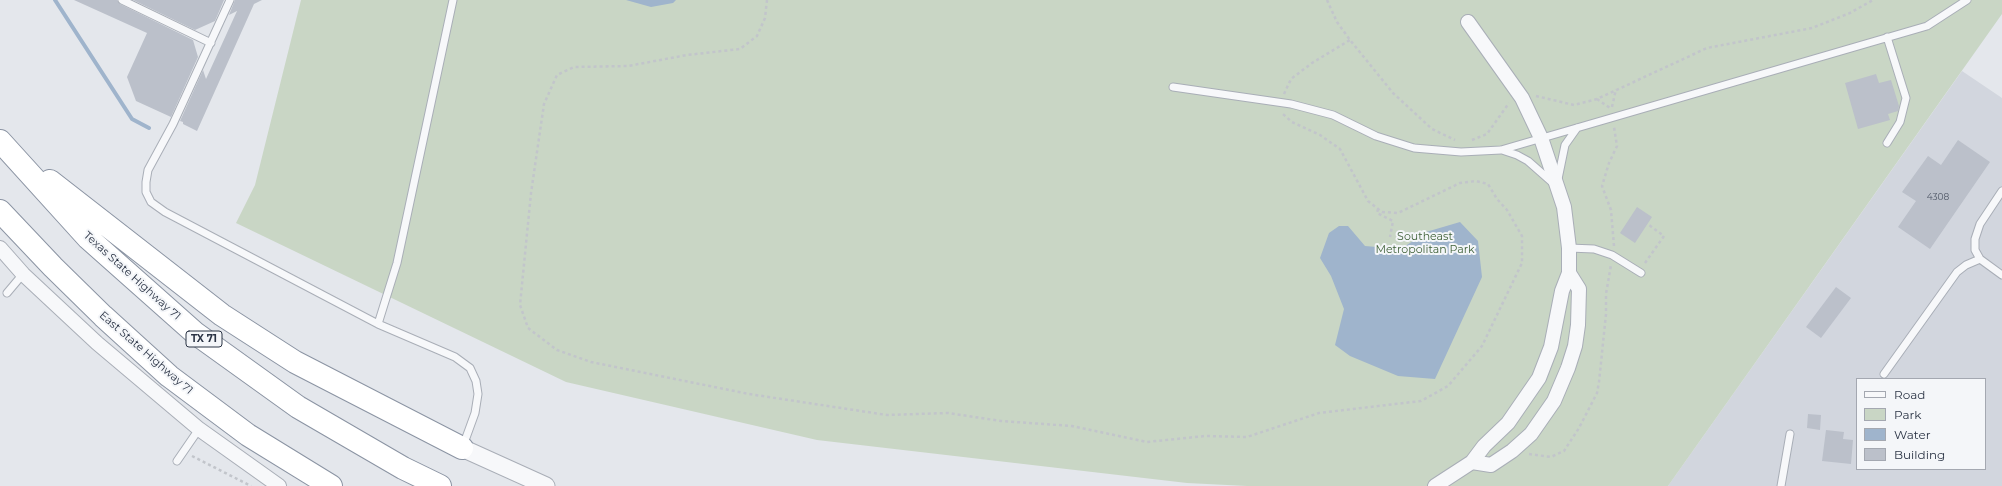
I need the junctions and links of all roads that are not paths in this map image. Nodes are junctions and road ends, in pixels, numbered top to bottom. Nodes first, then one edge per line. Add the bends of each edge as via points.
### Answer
1 (122, 0) edge
2 (230, 0) edge
3 (453, 0) edge
4 (1967, 0) edge
5 (1468, 22) dead end
6 (1887, 37) junction
7 (211, 43) junction
8 (1172, 87) dead end
9 (1577, 128) junction
10 (1541, 138) junction
11 (2, 143) edge
12 (1887, 143) dead end
13 (1501, 150) junction
14 (1557, 187) junction
15 (2002, 191) edge
16 (0, 211) edge
17 (0, 248) edge
18 (1570, 248) junction
19 (1980, 259) junction
20 (1641, 273) dead end
21 (23, 274) junction
22 (1569, 274) junction
23 (2002, 275) edge
24 (8, 293) dead end
25 (378, 324) junction
26 (1884, 374) dead end
27 (1539, 378) junction
28 (1561, 386) junction
29 (199, 429) junction
30 (1790, 434) dead end
31 (462, 448) junction
32 (177, 460) dead end
33 (1472, 462) junction
34 (279, 486) edge
35 (331, 486) edge
36 (440, 486) edge
37 (546, 486) edge
38 (1435, 486) edge
39 (1781, 486) edge

1 - 7 lane
2 - 7 lane
3 - 25 lane via 397,263
4 - 6 lane via 1927,26
5 - 10 street via 1522,98
6 - 9 lane
6 - 12 lane via 1906,98 1900,122
7 - 25 lane via 148,170 146,187 151,202 165,212
8 - 13 lane via 1280,102 1333,115 1376,136 1414,148 1461,152
9 - 10 lane
9 - 14 lane via 1565,145
10 - 13 lane
10 - 14 street
11 - 31 highway via 222,315 295,362
11 - 36 highway, Texas State Highway 71 / TX 71 via 88,238 195,333 298,407 403,468
13 - 14 lane via 1517,154 1528,161
14 - 18 street via 1564,207
15 - 19 lane via 1980,224 1975,239 1975,250
16 - 35 highway, East State Highway 71 via 81,294 169,376 248,435
17 - 21 street
18 - 20 lane via 1594,249 1612,255
18 - 22 street
19 - 23 lane
19 - 26 lane via 1957,272
21 - 24 lane
21 - 29 street via 97,343
22 - 27 street via 1562,290 1551,347
22 - 28 street via 1579,288 1578,325 1575,346
25 - 31 lane via 455,357 470,368 478,394 475,413
27 - 28 street via 1548,378
27 - 33 street via 1508,424 1484,446
28 - 33 street via 1542,419 1512,451 1491,465
29 - 32 lane
29 - 34 street
30 - 39 lane
31 - 37 street
33 - 38 street

